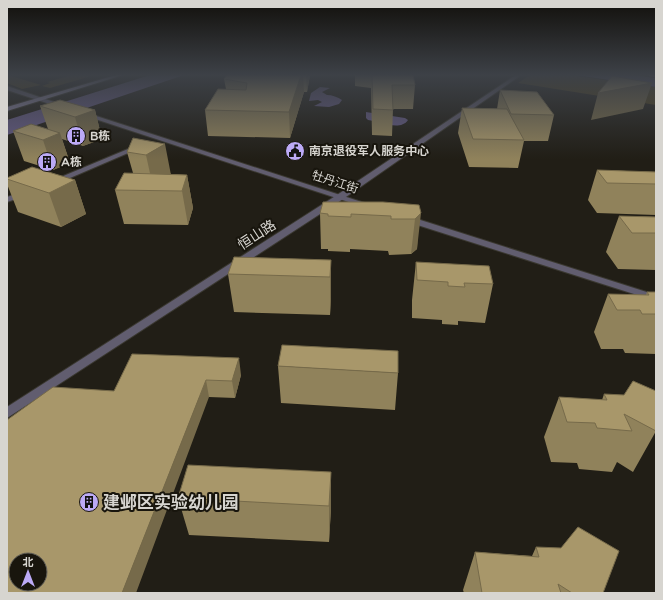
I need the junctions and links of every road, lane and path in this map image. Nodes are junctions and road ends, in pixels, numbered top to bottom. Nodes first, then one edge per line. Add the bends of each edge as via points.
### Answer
1 (29, 103) edge
2 (52, 103) edge
3 (478, 103) edge
4 (7, 109) edge
5 (70, 109) edge
6 (81, 112) edge
7 (160, 138) junction
8 (43, 186) edge
9 (29, 192) edge
10 (340, 197) junction
11 (7, 200) edge
12 (378, 209) edge
13 (401, 216) edge
14 (656, 298) edge
15 (7, 414) edge

1 - 4 main road
2 - 5 street
3 - 10 street, 恒山路
6 - 7 street, 牡丹江街
7 - 8 street
7 - 10 street, 牡丹江街
9 - 11 street
10 - 12 street, 牡丹江街
10 - 15 street, 恒山路
13 - 14 street

